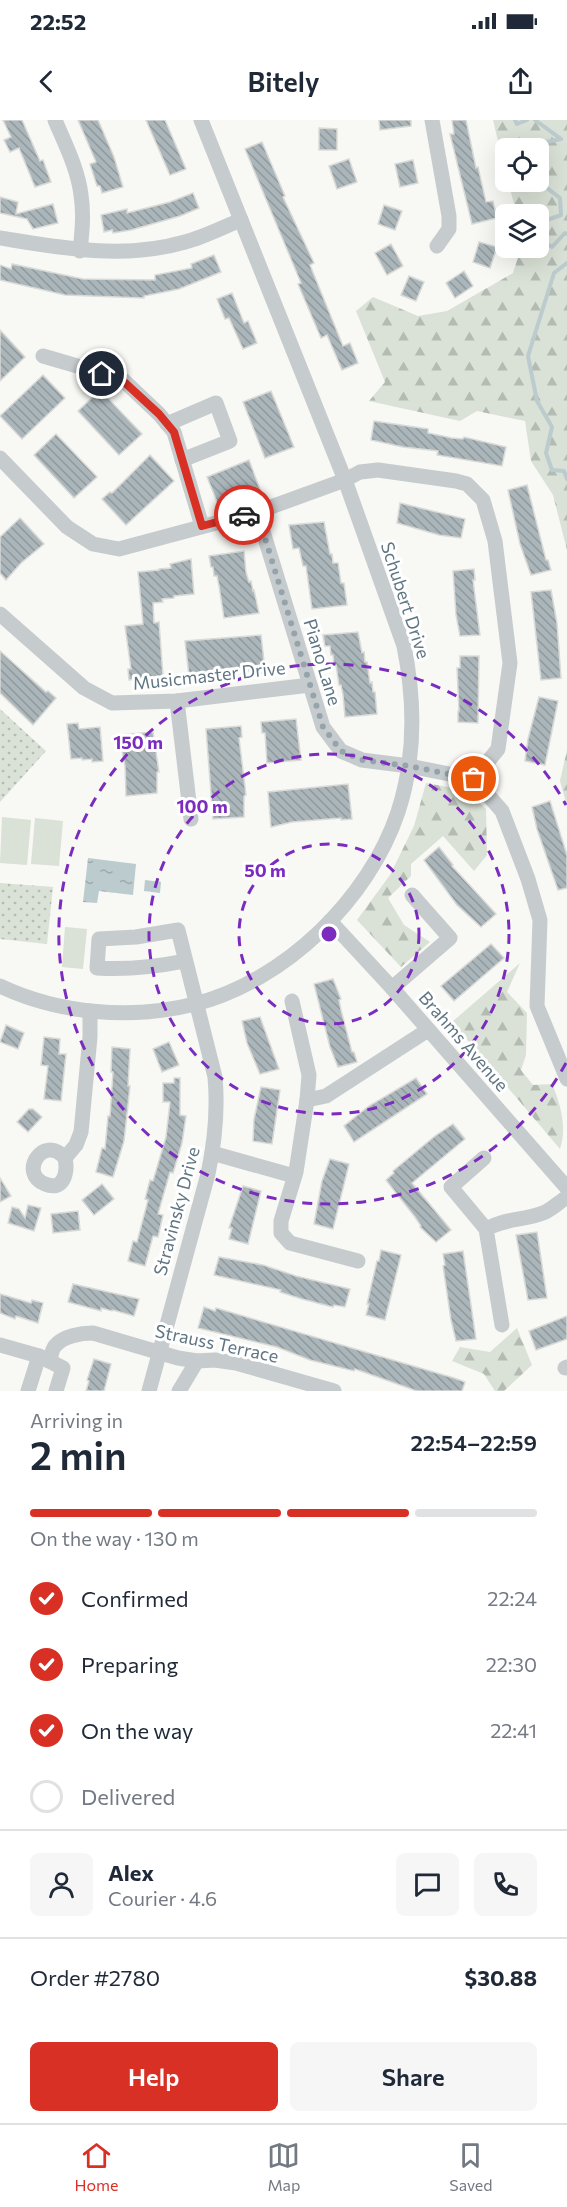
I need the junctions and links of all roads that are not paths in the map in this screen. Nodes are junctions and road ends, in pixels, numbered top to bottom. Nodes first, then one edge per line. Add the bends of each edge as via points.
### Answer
1 (55, 120) edge
2 (201, 120) edge
3 (432, 120) edge
4 (241, 220) junction
5 (0, 238) edge
6 (437, 246) dead end
7 (80, 252) junction
8 (43, 356) dead end
9 (167, 424) junction
10 (0, 459) edge
11 (182, 460) junction
12 (345, 480) junction
13 (257, 512) junction
14 (202, 526) junction
15 (0, 614) edge
16 (310, 684) junction
17 (177, 701) junction
18 (409, 766) junction
19 (474, 779) junction
20 (191, 819) dead end
21 (412, 895) dead end
22 (330, 921) junction
23 (184, 961) junction
24 (0, 986) edge
25 (392, 988) junction
26 (292, 1001) dead end
27 (196, 1004) junction
28 (90, 1011) junction
29 (428, 1030) junction
30 (567, 1079) edge
31 (307, 1100) junction
32 (212, 1153) junction
33 (65, 1158) dead end
34 (484, 1158) dead end
35 (294, 1176) junction
36 (567, 1188) edge
37 (567, 1197) edge
38 (486, 1229) junction
39 (358, 1261) dead end
40 (502, 1325) dead end
41 (0, 1345) edge
42 (158, 1351) junction
43 (44, 1359) junction
44 (197, 1361) junction
45 (28, 1391) edge
46 (56, 1391) edge
47 (149, 1391) edge
48 (179, 1391) edge
49 (334, 1391) edge

1 - 7 street via 81,194
2 - 4 street, Schubert Drive
3 - 6 street via 449,216 449,229
4 - 7 street via 184,243 137,251
4 - 12 street, Schubert Drive
5 - 7 street
8 - 9 street via 122,380
9 - 11 street via 174,432
9 - 11 street via 216,403 230,441
10 - 14 street via 67,527 93,544 119,549
11 - 14 street
12 - 13 street
12 - 18 street, Schubert Drive via 404,646 413,719
12 - 19 street via 360,472 378,470 445,479 467,484 483,500 495,541 510,663 498,749
13 - 14 street
13 - 16 street, Piano Lane
15 - 17 street, Musicmaster Drive via 84,688 112,703
16 - 17 street, Musicmaster Drive
16 - 18 street, Piano Lane via 323,727 341,751 362,760
17 - 20 street
18 - 19 street, Piano Lane
18 - 22 street, Schubert Drive via 398,812 383,847 360,888
19 - 30 street via 502,812 528,879 540,920 537,1006
21 - 25 street via 450,938
22 - 25 street, Brahms Avenue
22 - 27 street, Schubert Drive via 280,965
23 - 23 street, Stravinsky Drive via 178,930 99,939 97,968 152,967
23 - 27 street, Stravinsky Drive
24 - 28 street, Schubert Drive via 63,1007
25 - 29 street, Brahms Avenue
26 - 31 street via 309,1075
27 - 28 street, Schubert Drive via 141,1012
27 - 32 street, Stravinsky Drive via 215,1077
28 - 33 street via 81,1132
29 - 31 street via 326,1096
29 - 36 street, Brahms Avenue
31 - 35 street
32 - 35 street
32 - 42 street, Stravinsky Drive
34 - 38 street via 451,1187
35 - 39 street via 281,1233 290,1243
37 - 38 street via 545,1212 501,1221
38 - 40 street
41 - 43 street
42 - 43 street, Strauss Terrace via 81,1333 64,1339
42 - 44 street, Strauss Terrace
42 - 47 street, Stravinsky Drive
43 - 45 street, Strauss Terrace
43 - 46 street via 63,1368
44 - 48 street
44 - 49 street, Strauss Terrace via 236,1364

